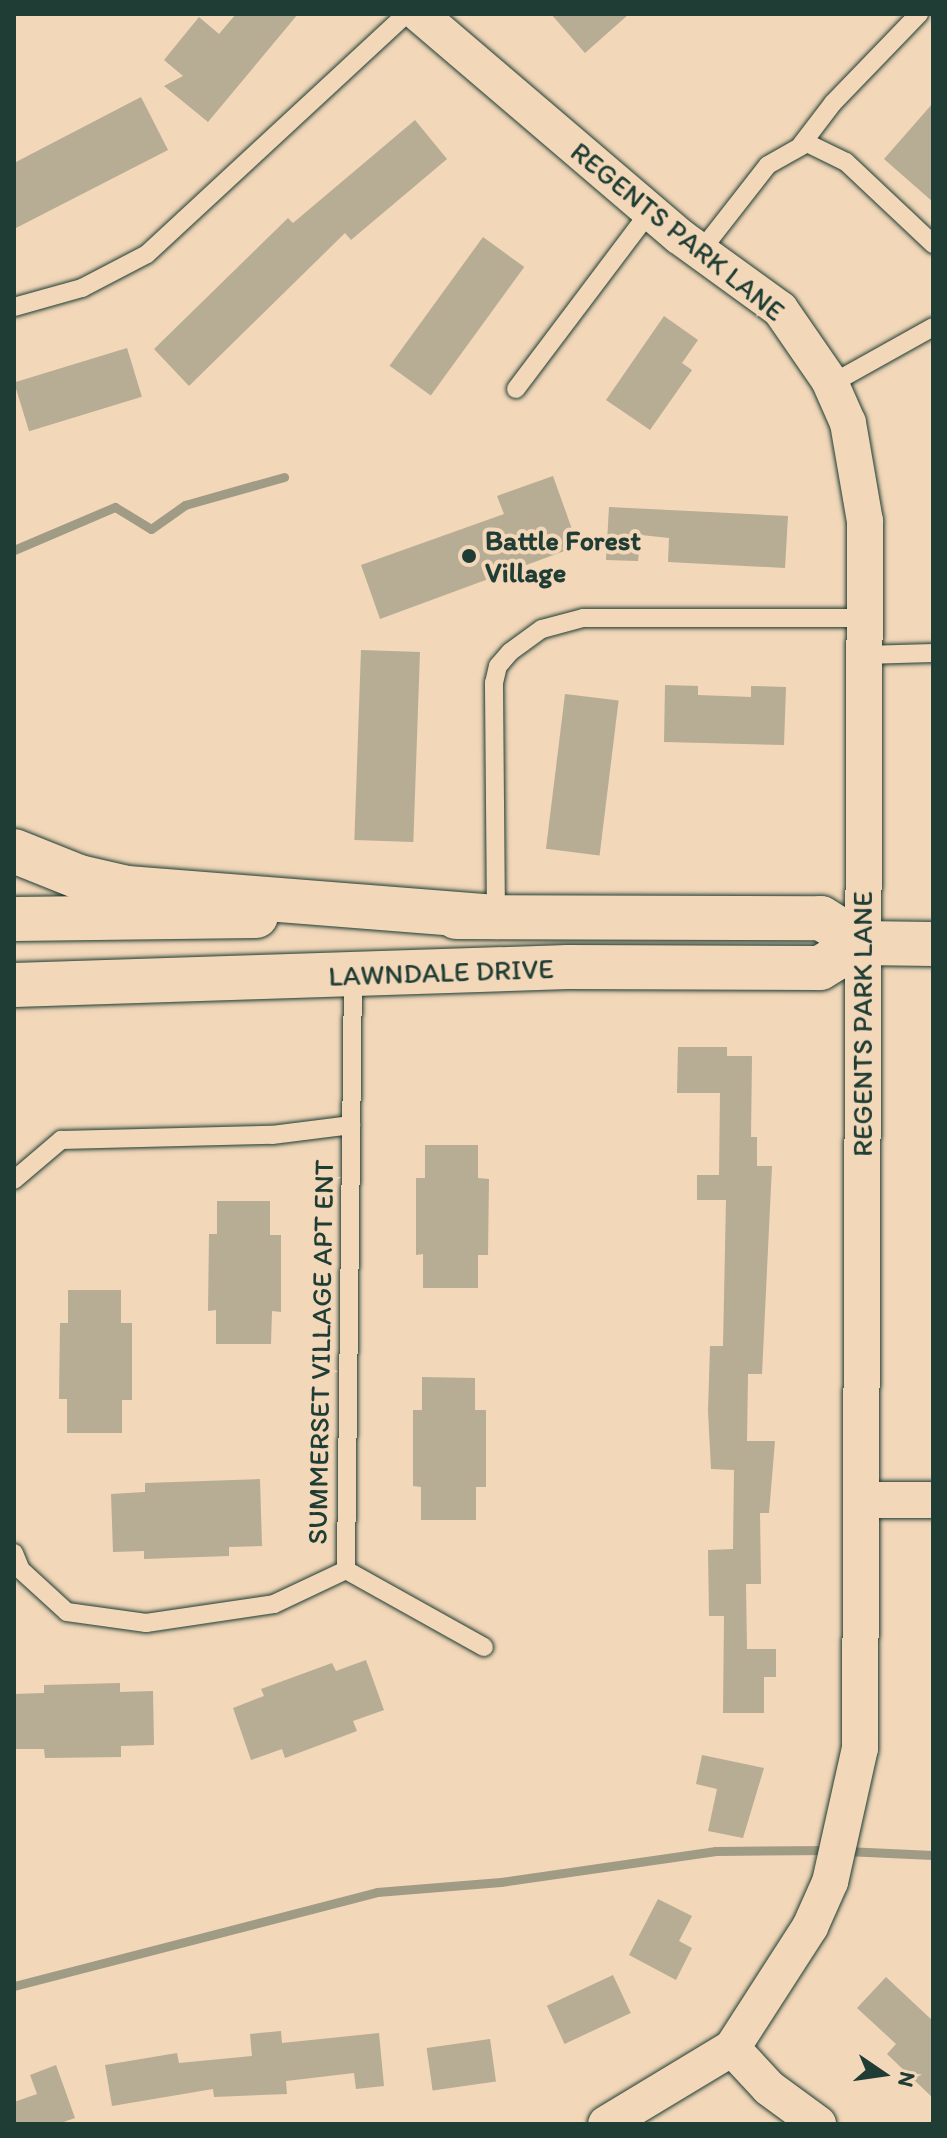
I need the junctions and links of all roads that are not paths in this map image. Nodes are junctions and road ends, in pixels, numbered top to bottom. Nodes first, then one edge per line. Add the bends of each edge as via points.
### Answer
1 (406, 14) edge
2 (419, 14) edge
3 (919, 14) edge
4 (801, 145) junction
5 (650, 211) junction
6 (933, 244) edge
7 (700, 252) junction
8 (14, 307) edge
9 (933, 327) edge
10 (831, 384) junction
11 (516, 389) dead end
12 (864, 618) junction
13 (933, 653) edge
14 (864, 655) junction
15 (14, 851) edge
16 (496, 917) junction
17 (14, 919) edge
18 (861, 943) junction
19 (933, 944) edge
20 (353, 976) junction
21 (14, 985) edge
22 (351, 1125) junction
23 (14, 1180) edge
24 (863, 1500) junction
25 (933, 1500) edge
26 (14, 1553) edge
27 (346, 1570) junction
28 (484, 1647) dead end
29 (732, 2048) junction
30 (606, 2124) edge
31 (818, 2124) edge

1 - 8 lane via 147,254 82,288
2 - 5 street, REGENTS PARK LANE
3 - 4 lane via 833,103
4 - 6 lane via 830,151 846,162
4 - 7 lane via 768,165
5 - 7 street, REGENTS PARK LANE
5 - 11 lane
7 - 10 street, REGENTS PARK LANE via 780,309
9 - 10 lane
10 - 12 street, REGENTS PARK LANE via 859,466 865,521
12 - 14 street, REGENTS PARK LANE
12 - 16 lane via 583,618 542,629 510,652 498,666 494,683
13 - 14 lane
14 - 18 street, REGENTS PARK LANE
15 - 16 main road via 79,877 127,888
16 - 17 main road, LAWNDALE DRIVE
16 - 18 main road, LAWNDALE DRIVE via 821,918
18 - 19 main road
18 - 20 main road, LAWNDALE DRIVE via 820,968 568,967
18 - 24 street, REGENTS PARK LANE
20 - 21 main road, LAWNDALE DRIVE
20 - 22 lane, SUMMERSET VILLAGE APT ENT
22 - 23 lane via 272,1135 61,1140
22 - 27 lane, SUMMERSET VILLAGE APT ENT
24 - 25 street
24 - 29 street, REGENTS PARK LANE via 863,1695 848,1812 830,1882 810,1927
26 - 27 lane via 21,1570 67,1612 146,1623 274,1604
27 - 28 lane, SUMMERSET VILLAGE APT ENT
29 - 30 street, REGENTS PARK LANE
29 - 31 street via 769,2088

